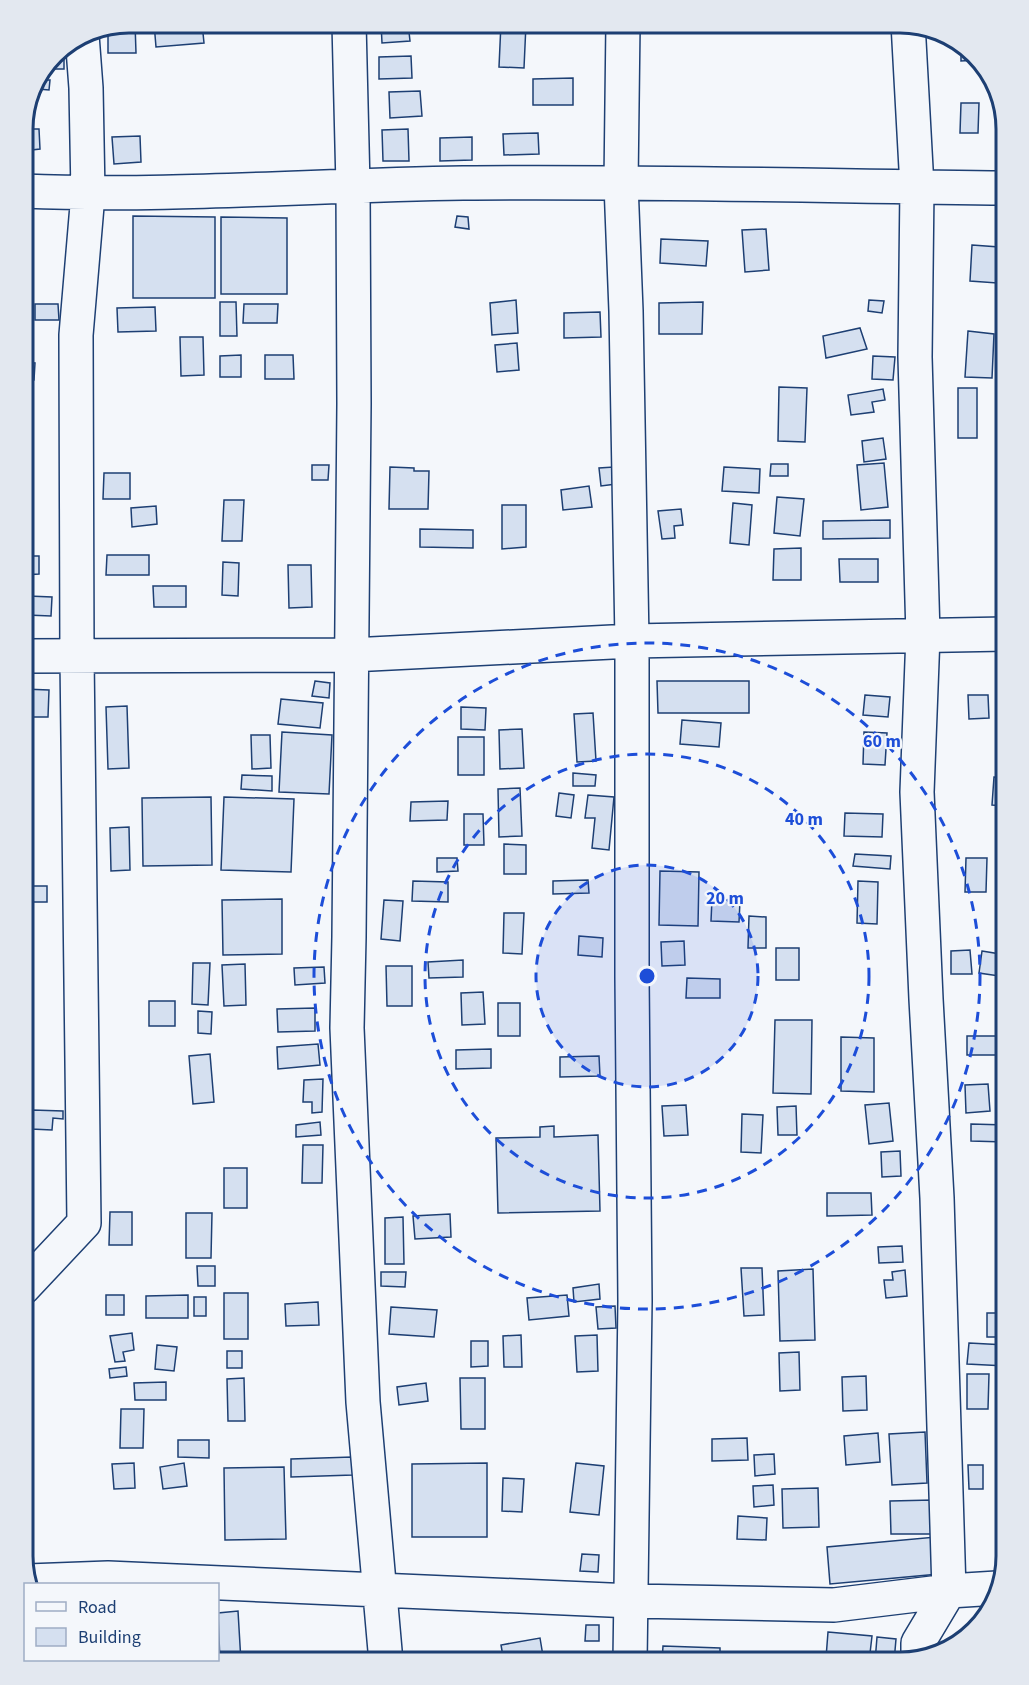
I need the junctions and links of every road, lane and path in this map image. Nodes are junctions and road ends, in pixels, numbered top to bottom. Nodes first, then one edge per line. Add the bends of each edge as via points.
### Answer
1 (349, 33) edge
2 (623, 33) edge
3 (909, 33) edge
4 (83, 45) edge
5 (621, 184) junction
6 (353, 186) junction
7 (917, 187) junction
8 (996, 188) edge
9 (33, 191) edge
10 (88, 194) junction
11 (996, 634) edge
12 (923, 635) junction
13 (632, 641) junction
14 (351, 655) junction
15 (33, 656) edge
16 (77, 657) junction
17 (33, 1276) edge
18 (37, 1581) edge
19 (990, 1588) edge
20 (381, 1590) junction
21 (949, 1591) junction
22 (632, 1601) junction
23 (918, 1650) edge
24 (385, 1652) edge
25 (630, 1652) edge

1 - 6 street
2 - 5 street
3 - 7 street
4 - 10 street
5 - 6 street
5 - 7 street
5 - 13 street
6 - 10 street
6 - 14 street
7 - 8 street
7 - 12 street via 915,357
9 - 10 street
10 - 16 street via 76,335
11 - 12 street
12 - 13 street
12 - 21 street via 917,792 937,1198
13 - 14 street
13 - 22 street
14 - 16 street
14 - 20 street via 347,1028 363,1402
15 - 16 street
16 - 17 street via 84,1222
18 - 20 street via 108,1578
19 - 21 street
20 - 22 street
20 - 24 street
21 - 22 street via 834,1605
21 - 23 street via 918,1643
22 - 25 street

